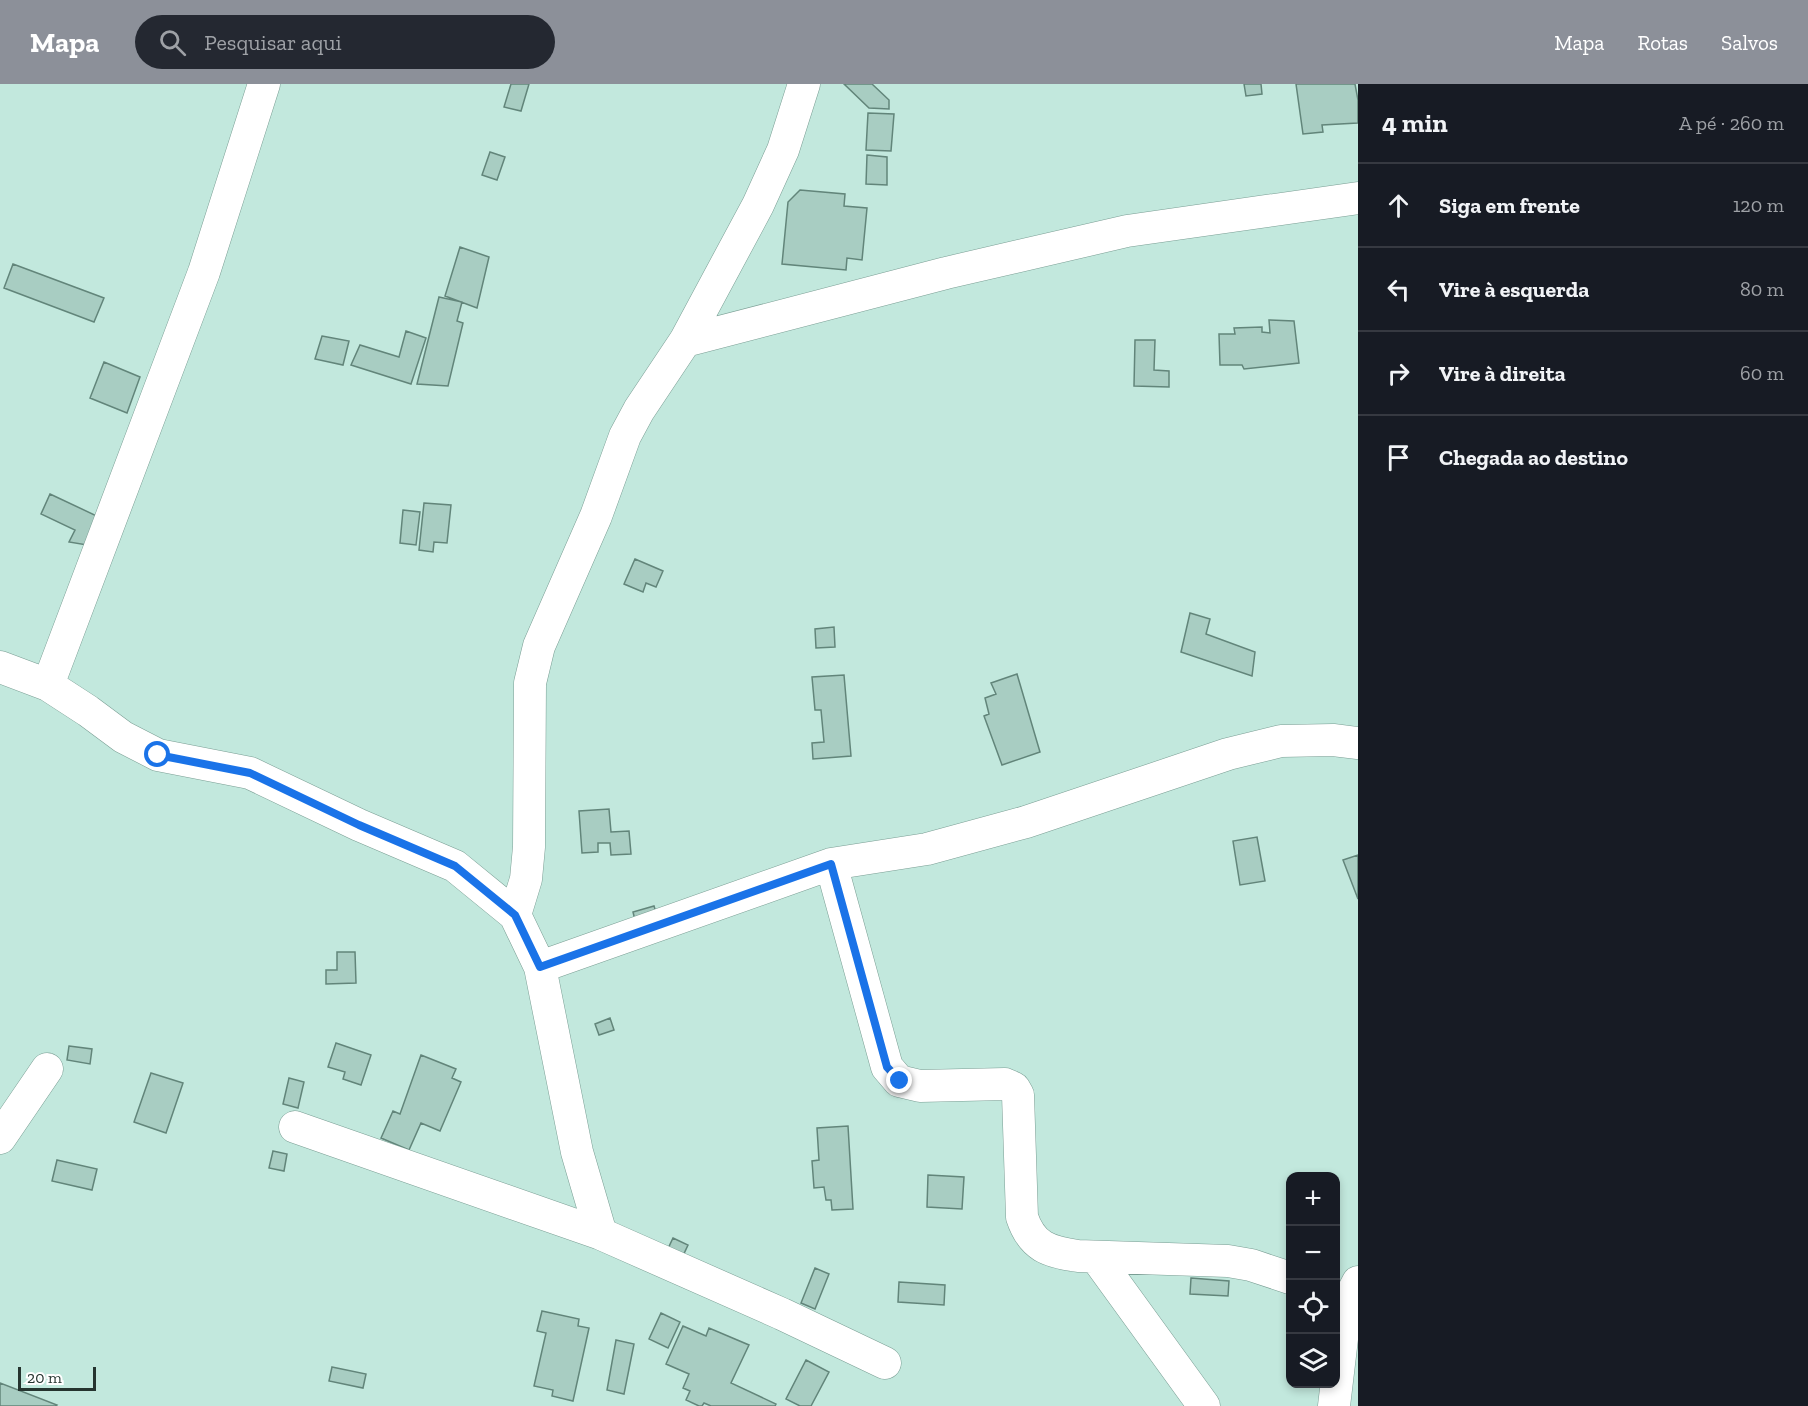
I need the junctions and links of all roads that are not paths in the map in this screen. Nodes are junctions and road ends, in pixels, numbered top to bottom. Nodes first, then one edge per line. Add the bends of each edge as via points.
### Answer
1 (264, 84) edge
2 (804, 84) edge
3 (1358, 198) edge
4 (685, 341) junction
5 (0, 667) edge
6 (48, 685) junction
7 (1358, 743) edge
8 (831, 864) junction
9 (515, 915) junction
10 (540, 967) junction
11 (46, 1069) dead end
12 (295, 1127) dead end
13 (0, 1138) edge
14 (601, 1234) junction
15 (1096, 1257) junction
16 (1286, 1277) edge
17 (1349, 1300) edge
18 (885, 1363) dead end
19 (1204, 1406) edge
20 (1334, 1406) edge

1 - 6 street via 204,272
2 - 4 street via 783,150 758,206
3 - 4 street via 1127,231
4 - 9 street via 625,436 596,516 539,646 530,683 528,858
5 - 6 street
6 - 9 street via 123,737 158,755 250,773 455,866
7 - 8 street via 1281,741 1228,754 1026,822 927,849
8 - 10 street
8 - 15 street via 887,1067 900,1081 920,1086 1005,1084 1014,1088 1018,1095 1022,1217 1026,1230 1037,1244 1054,1253
9 - 10 street
10 - 14 street via 577,1152
11 - 13 street
12 - 14 street
14 - 18 street
15 - 16 street via 1228,1261
15 - 19 street
17 - 20 street

